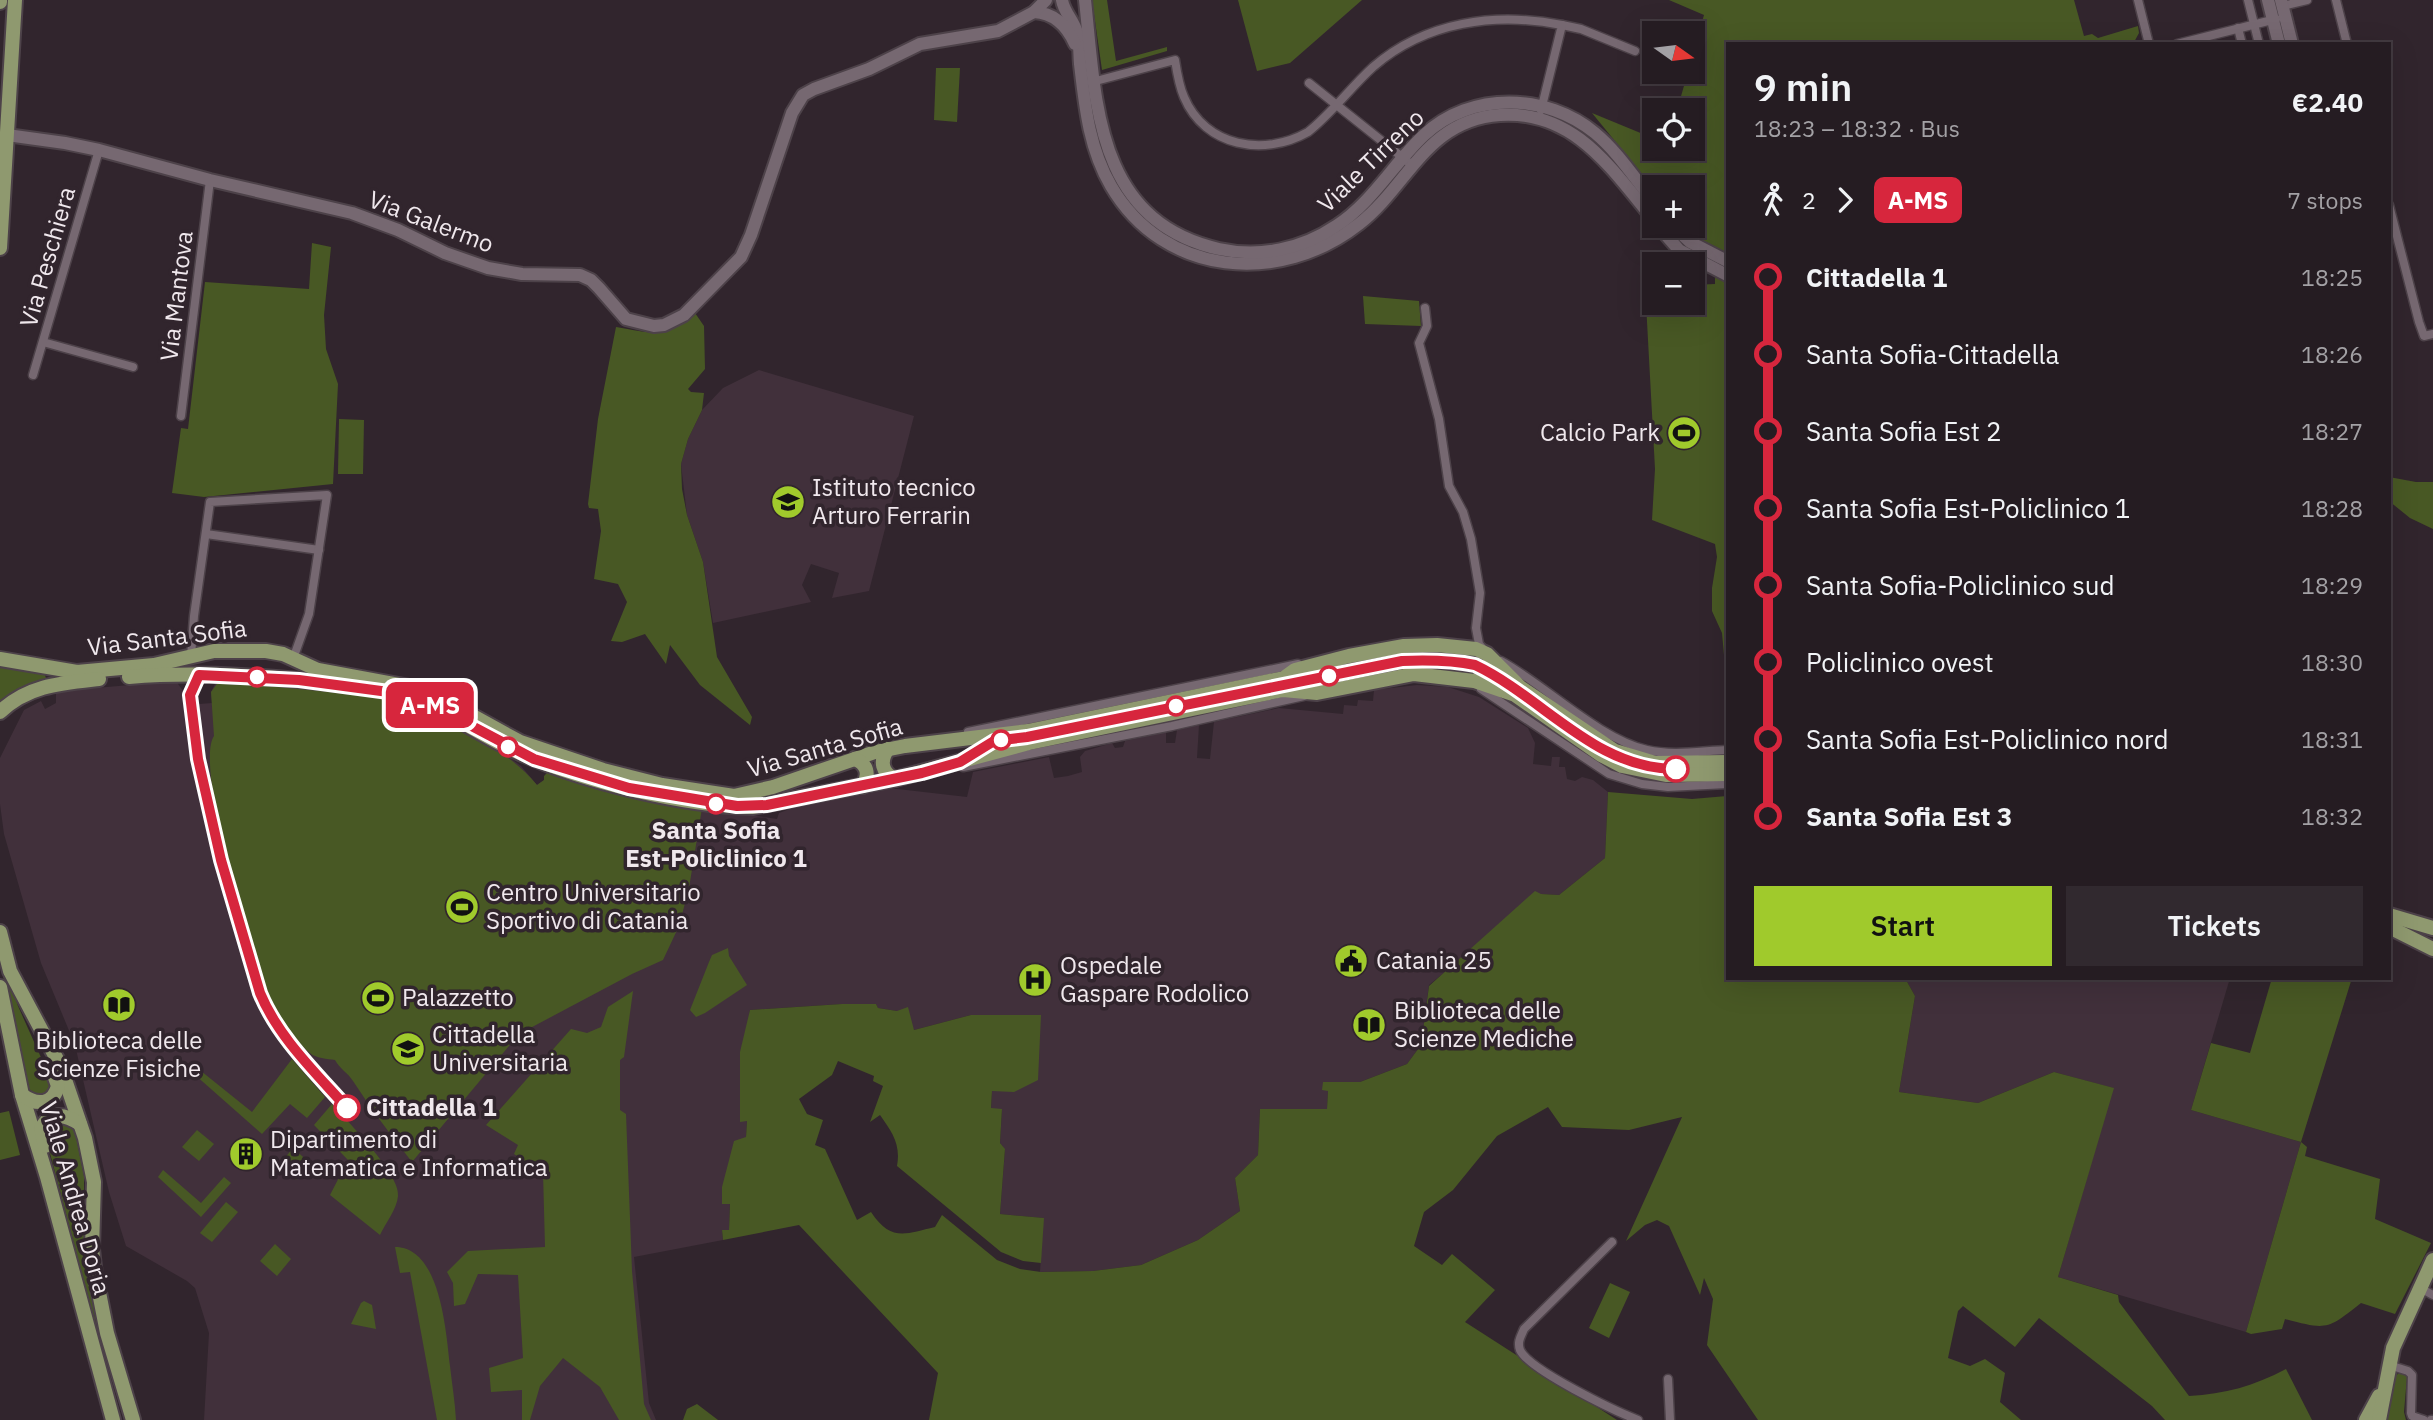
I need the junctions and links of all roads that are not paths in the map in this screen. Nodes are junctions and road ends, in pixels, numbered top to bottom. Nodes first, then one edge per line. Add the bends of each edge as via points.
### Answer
1 (15, 0) edge
2 (1046, 0) edge
3 (1062, 0) edge
4 (1084, 0) edge
5 (2138, 0) edge
6 (2248, 0) edge
7 (2268, 0) edge
8 (2307, 0) edge
9 (2336, 0) edge
10 (2280, 10) edge
11 (1034, 12) junction
12 (1562, 24) junction
13 (2254, 24) junction
14 (2238, 28) junction
15 (2149, 42) edge
16 (2185, 42) edge
17 (2242, 42) edge
18 (2258, 42) edge
19 (2279, 42) edge
20 (2291, 42) edge
21 (2346, 42) edge
22 (1635, 51) dead end
23 (1079, 55) junction
24 (1088, 83) junction
25 (1309, 83) dead end
26 (1337, 105) junction
27 (1540, 113) junction
28 (8, 135) junction
29 (99, 150) junction
30 (1407, 162) junction
31 (211, 180) junction
32 (1642, 188) edge
33 (1642, 206) edge
34 (2391, 212) edge
35 (1668, 238) edge
36 (1685, 238) edge
37 (0, 248) edge
38 (1725, 267) edge
39 (1425, 308) dead end
40 (2428, 335) edge
41 (43, 342) junction
42 (134, 367) dead end
43 (33, 375) dead end
44 (181, 415) dead end
45 (206, 534) junction
46 (319, 550) junction
47 (1476, 628) junction
48 (1451, 646) junction
49 (1487, 654) junction
50 (191, 656) junction
51 (1349, 656) junction
52 (0, 659) edge
53 (293, 659) junction
54 (1501, 668) junction
55 (1291, 675) junction
56 (1463, 679) junction
57 (1489, 684) junction
58 (1294, 690) junction
59 (1317, 693) junction
60 (0, 712) edge
61 (905, 746) junction
62 (888, 750) junction
63 (1726, 750) edge
64 (855, 759) junction
65 (1726, 762) edge
66 (922, 773) junction
67 (1726, 774) edge
68 (895, 779) junction
69 (1726, 784) edge
70 (863, 786) junction
71 (2391, 916) edge
72 (2433, 928) edge
73 (2391, 929) edge
74 (0, 932) edge
75 (2433, 949) edge
76 (10, 971) junction
77 (0, 987) edge
78 (22, 1095) junction
79 (80, 1124) junction
80 (47, 1177) junction
81 (1612, 1242) dead end
82 (2433, 1260) edge
83 (2428, 1285) edge
84 (2388, 1370) junction
85 (1668, 1379) dead end
86 (113, 1420) edge
87 (133, 1420) edge
88 (1638, 1420) edge
89 (1670, 1420) edge
90 (2366, 1420) edge
91 (2379, 1420) edge
92 (2424, 1420) edge

1 - 28 main road
2 - 11 street, Via Galermo
3 - 23 street, Viale Tirreno via 1077,30
4 - 24 street, Viale Tirreno
5 - 15 street
6 - 13 street
7 - 10 street
8 - 10 street
9 - 21 street
10 - 13 street
10 - 19 street
10 - 20 street
11 - 23 street via 1058,20
11 - 31 street, Via Galermo via 998,31 919,44 803,95 792,113 741,257 684,315 664,325 626,319 599,288 580,275 488,268 376,220
12 - 22 street
12 - 26 street via 1499,18 1438,30 1387,56
12 - 27 street
13 - 14 street
13 - 18 street
14 - 16 street
14 - 17 street
23 - 24 street, Viale Tirreno
24 - 26 street via 1175,60 1181,91 1193,113 1212,131 1247,146 1297,139
24 - 30 street, Viale Tirreno via 1103,138 1132,195 1174,231 1221,249 1273,251 1317,237 1337,226
25 - 26 street
26 - 30 street
27 - 30 street, Viale Tirreno via 1504,102 1469,109 1434,127
27 - 32 street, Viale Tirreno via 1568,116 1595,133
27 - 33 street, Viale Tirreno via 1593,148
28 - 29 street, Via Galermo
28 - 37 main road
29 - 31 street, Via Galermo
29 - 41 street, Via Peschiera
31 - 44 street, Via Mantova
34 - 40 street
35 - 38 street via 1679,250
36 - 38 street
39 - 47 street via 1427,326 1419,343 1439,419 1449,486 1471,539 1480,593
41 - 42 street
41 - 43 street, Via Peschiera
45 - 46 street
45 - 46 street via 210,502 327,495
45 - 50 street
46 - 53 street via 309,614
47 - 48 street
47 - 49 street
48 - 49 main road, Via Santa Sofia
48 - 51 main road, Via Santa Sofia via 1404,646
49 - 54 main road
49 - 63 street via 1634,747 1666,753
50 - 52 main road, Via Santa Sofia via 155,665 77,672
50 - 53 main road, Via Santa Sofia via 255,650
51 - 55 main road, Via Santa Sofia via 1295,670
51 - 61 street
53 - 64 main road, Via Santa Sofia via 328,672 415,688 520,743 662,785 734,796
54 - 57 main road via 1498,679
54 - 65 main road via 1520,687 1615,751 1655,763
55 - 58 main road
55 - 61 main road, Via Santa Sofia via 1051,727
56 - 57 main road, Via Santa Sofia
56 - 59 main road, Via Santa Sofia via 1414,674
56 - 69 street via 1609,774 1668,787
57 - 67 main road, Via Santa Sofia via 1515,695 1622,766 1665,775
58 - 59 main road, Via Santa Sofia
58 - 66 main road, Via Santa Sofia via 1029,743
59 - 66 street via 1133,734
60 - 70 main road, Via Santa Sofia via 41,687 99,679 199,675 299,680 412,697 534,759 660,795 753,807
61 - 62 main road, Via Santa Sofia
62 - 64 main road, Via Santa Sofia
62 - 68 main road via 884,770
64 - 70 main road via 866,767
66 - 68 main road, Via Santa Sofia
68 - 70 main road, Via Santa Sofia
71 - 72 main road
73 - 75 main road
74 - 76 main road, Viale Andrea Doria
76 - 78 main road via 58,1086 45,1102
76 - 79 main road, Viale Andrea Doria via 60,1065
77 - 78 main road, Viale Andrea Doria
78 - 80 main road, Viale Andrea Doria
79 - 80 main road via 59,1115 44,1124 41,1134
79 - 87 main road, Viale Andrea Doria via 94,1182 92,1249 101,1309
80 - 86 main road, Viale Andrea Doria
81 - 88 street via 1524,1329 1518,1341 1529,1360 1571,1388
82 - 83 main road
83 - 84 main road via 2399,1331
84 - 90 main road
84 - 91 main road
84 - 92 street via 2412,1375 2411,1413
85 - 89 street

